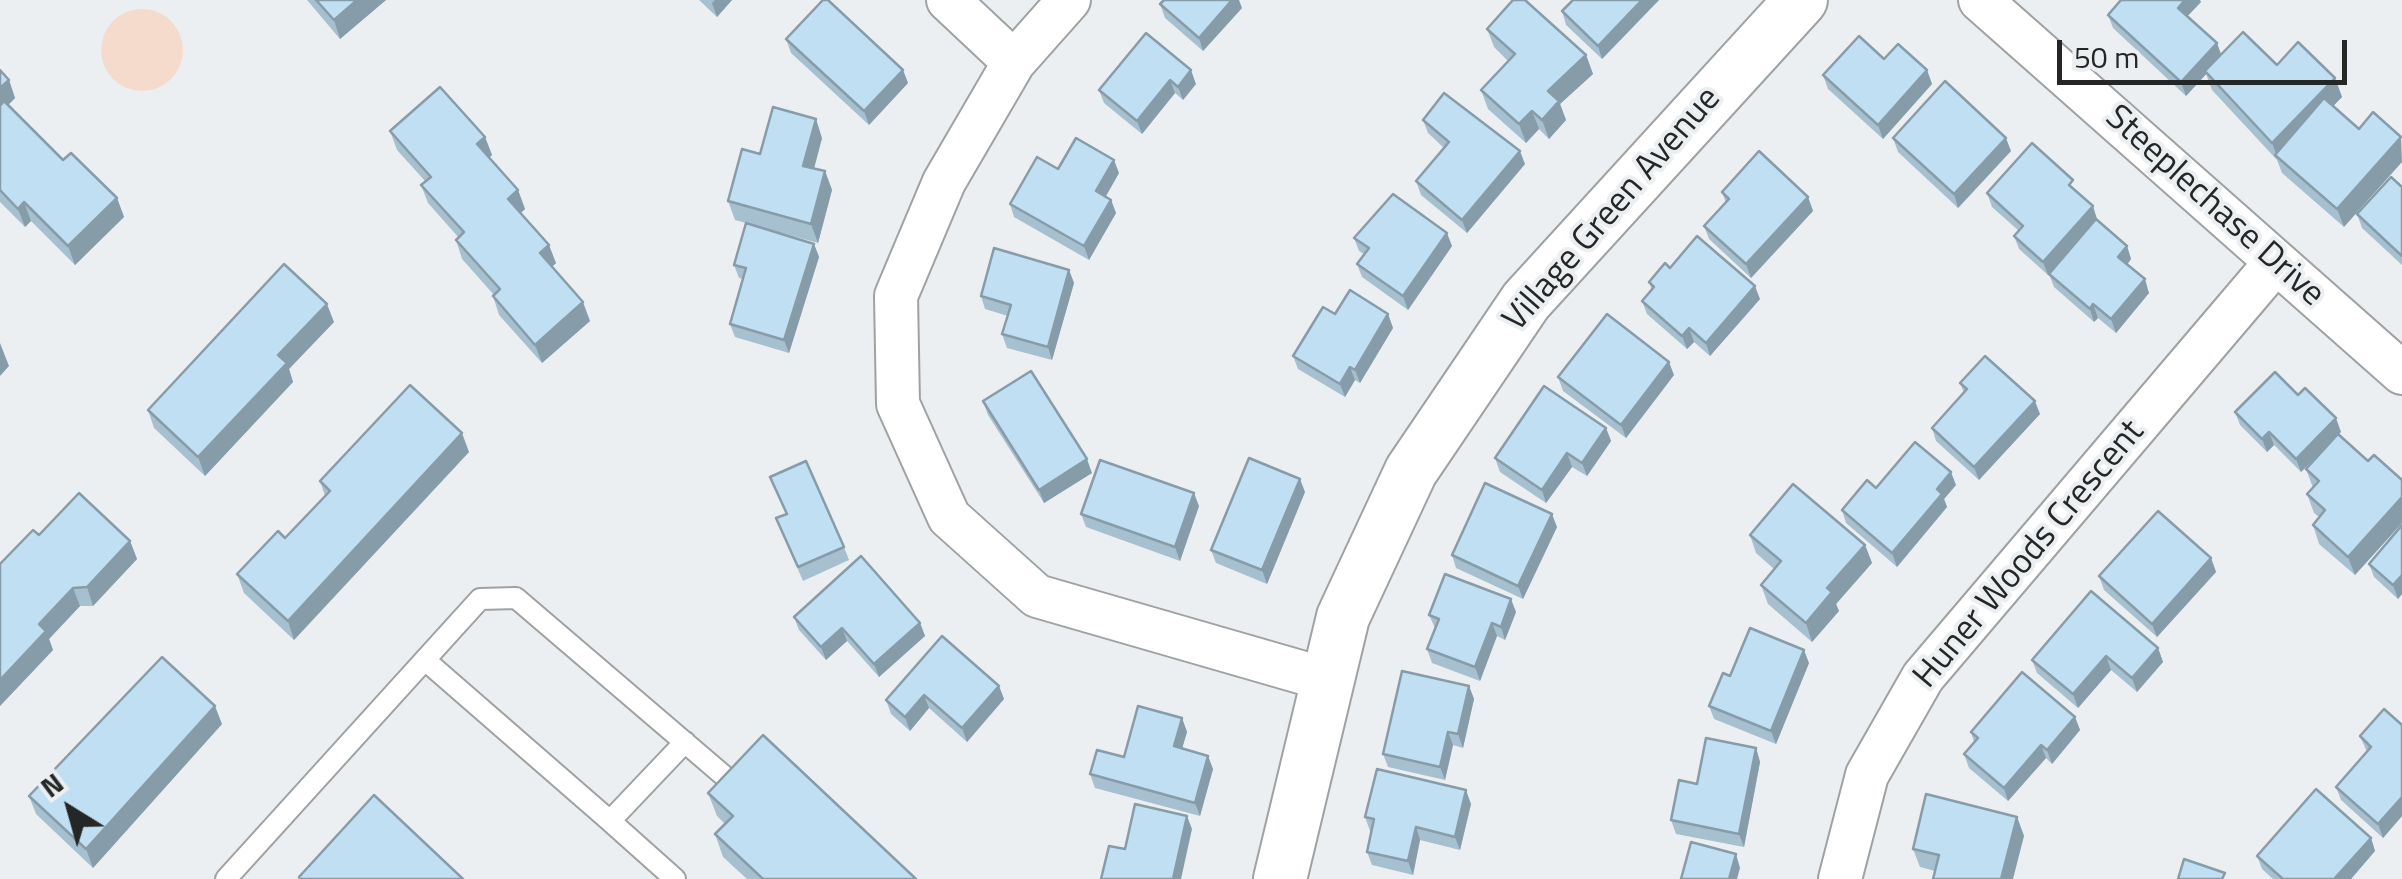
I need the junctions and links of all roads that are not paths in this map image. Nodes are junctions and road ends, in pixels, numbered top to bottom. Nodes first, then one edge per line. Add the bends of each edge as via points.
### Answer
1 (948, 0) edge
2 (1069, 0) edge
3 (1800, 0) edge
4 (1980, 0) edge
5 (1014, 62) junction
6 (2276, 262) junction
7 (2402, 374) edge
8 (425, 660) junction
9 (1328, 680) junction
10 (684, 742) junction
11 (724, 775) edge
12 (610, 821) junction
13 (226, 879) edge
14 (675, 879) edge
15 (1280, 879) edge
16 (1840, 879) edge

1 - 5 street
2 - 5 street
3 - 9 street, Village Green Avenue via 1526,301 1411,471 1343,617
4 - 6 street, Steeplechase Drive
5 - 9 street via 944,182 896,296 898,404 949,516 1037,596
6 - 7 street, Steeplechase Drive
6 - 16 street, Huner Woods Crescent via 1923,677 1867,774
8 - 10 lane via 480,600 516,598
8 - 12 lane
8 - 13 lane
9 - 15 street, Village Green Avenue
10 - 11 lane
10 - 12 lane
12 - 14 lane

